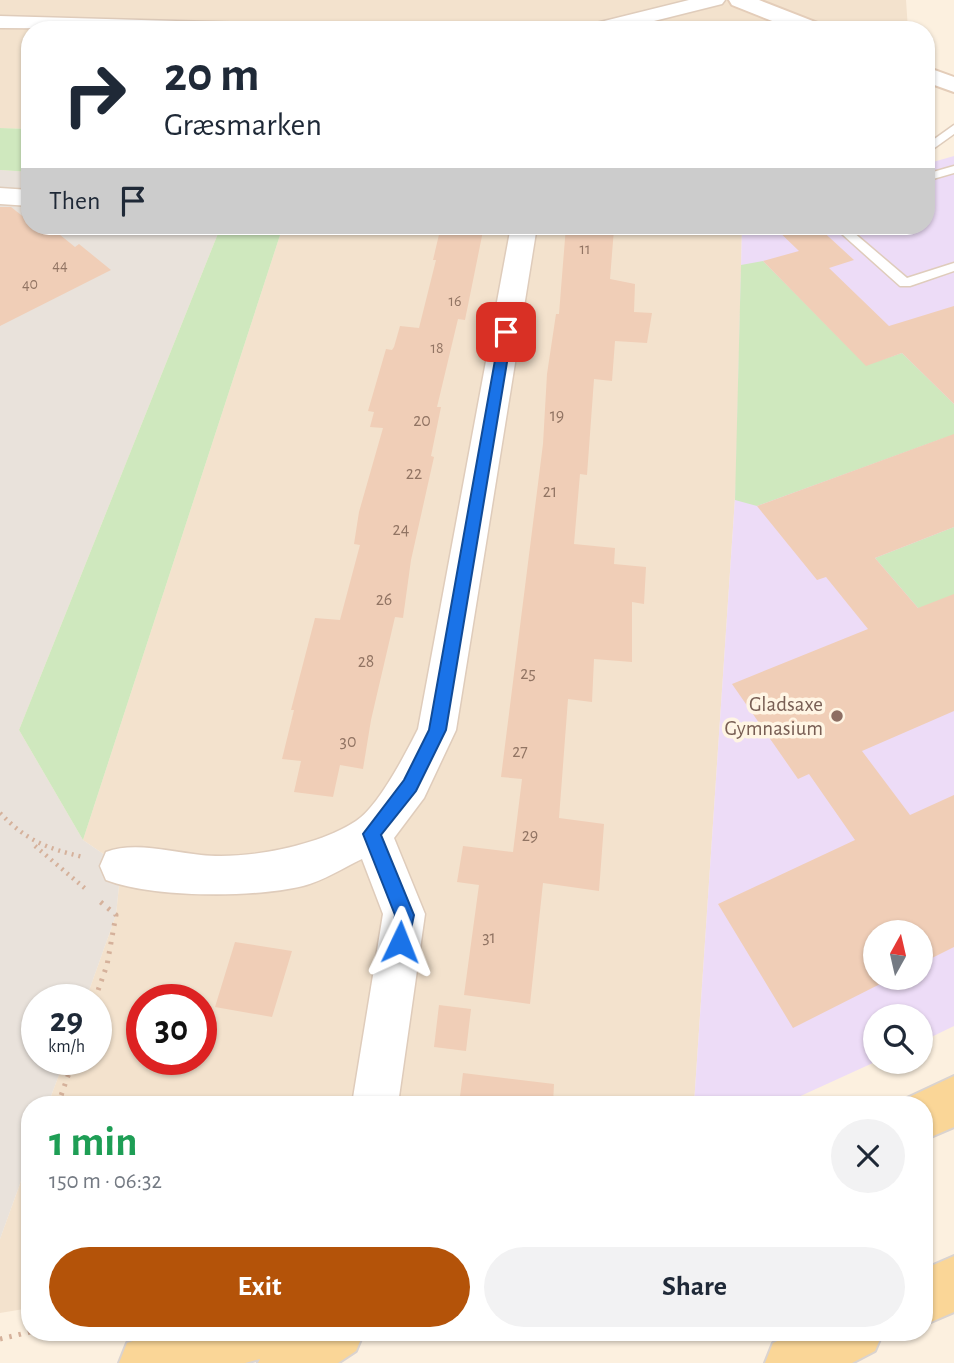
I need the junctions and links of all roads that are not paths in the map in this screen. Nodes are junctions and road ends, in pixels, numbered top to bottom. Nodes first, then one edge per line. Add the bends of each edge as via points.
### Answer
1 (715, 0) edge
2 (753, 2) edge
3 (21, 21) edge
4 (21, 21) edge
5 (159, 21) edge
6 (628, 21) edge
7 (796, 21) edge
8 (0, 22) edge
9 (935, 78) edge
10 (954, 85) edge
11 (954, 128) edge
12 (935, 144) edge
13 (954, 169) edge
14 (935, 175) edge
15 (0, 196) edge
16 (21, 197) edge
17 (522, 235) edge
18 (849, 235) edge
19 (954, 267) edge
20 (372, 834) junction
21 (121, 866) road end
22 (376, 1096) edge
23 (954, 1101) edge
24 (933, 1111) edge
25 (954, 1283) edge
26 (933, 1294) edge
27 (226, 1341) edge
28 (322, 1341) edge
29 (838, 1341) edge
30 (147, 1363) edge
31 (286, 1363) edge
32 (793, 1363) edge

1 - 6 street
2 - 7 street
3 - 8 street
4 - 5 street via 105,17
9 - 10 street
11 - 12 lane
13 - 14 lane
15 - 16 street
17 - 20 street via 437,730 410,785
18 - 19 lane via 905,283
20 - 21 street via 303,866 213,876
20 - 22 street via 404,915
23 - 24 main road
25 - 26 main road
27 - 30 main road
28 - 31 main road
29 - 32 main road

